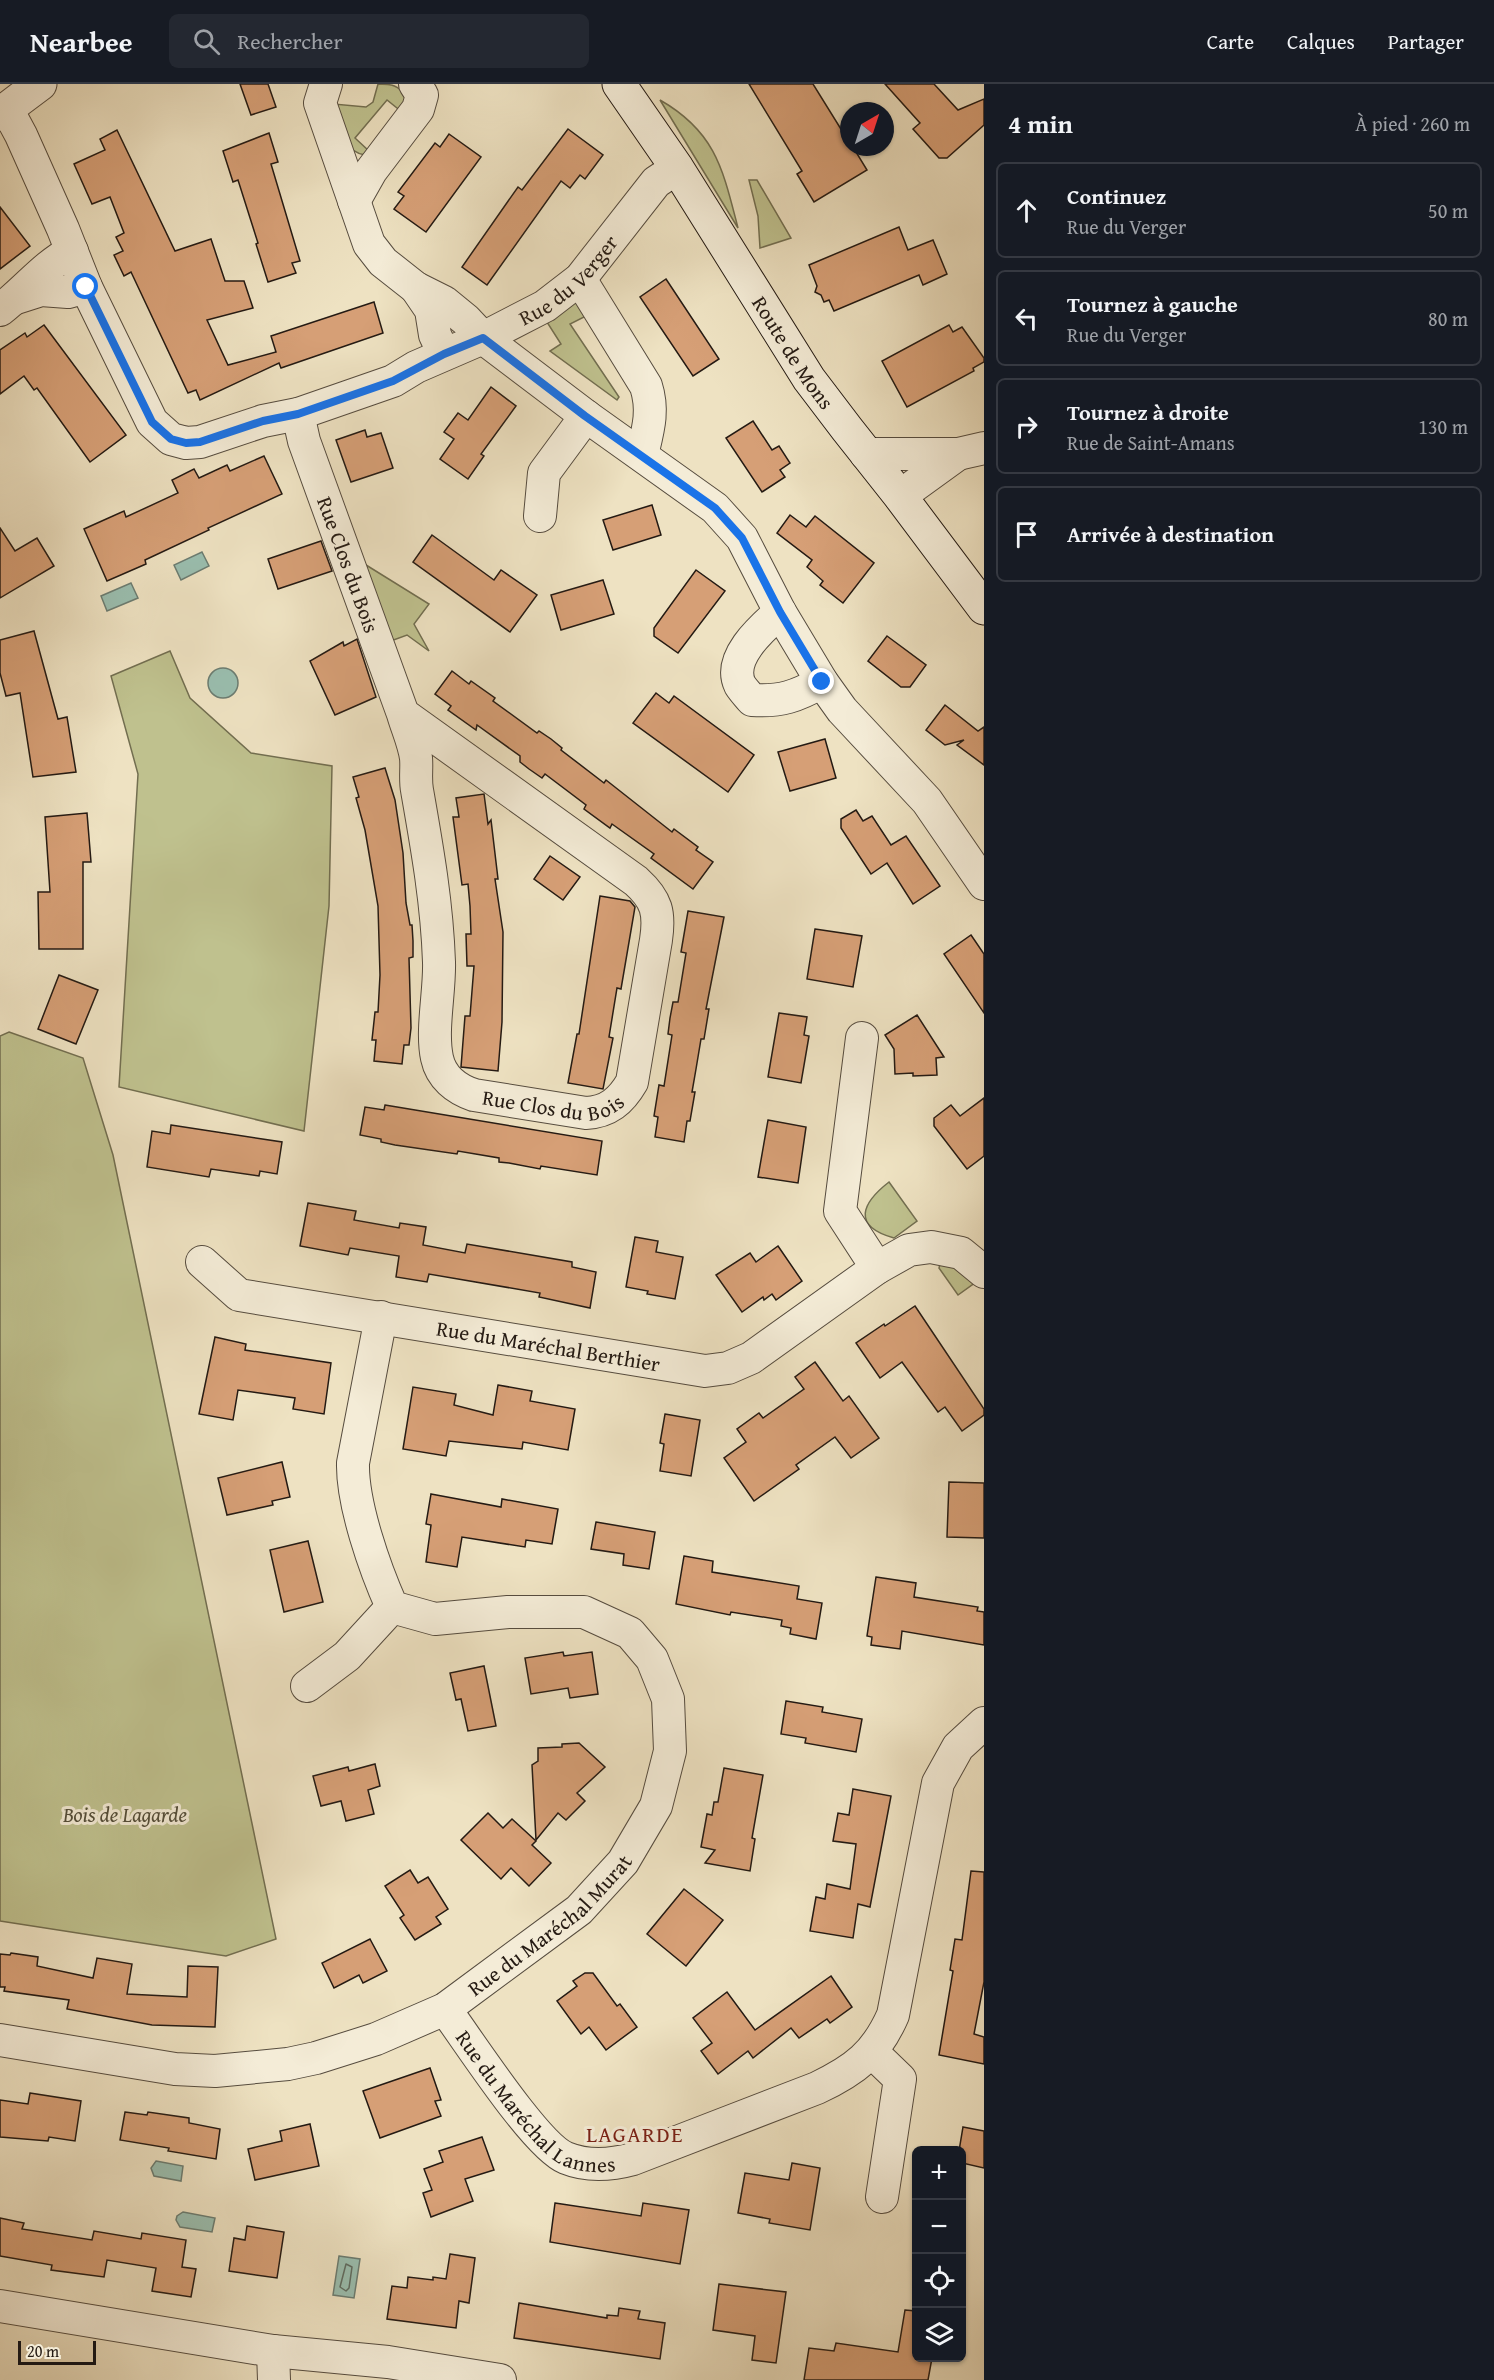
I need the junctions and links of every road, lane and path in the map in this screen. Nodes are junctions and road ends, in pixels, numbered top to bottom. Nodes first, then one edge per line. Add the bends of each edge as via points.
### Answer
1 (40, 84) edge
2 (326, 84) edge
3 (415, 84) edge
4 (619, 84) edge
5 (3, 111) edge
6 (677, 168) junction
7 (354, 201) junction
8 (72, 251) junction
9 (580, 279) junction
10 (86, 287) junction
11 (416, 288) junction
12 (8, 304) edge
13 (483, 338) junction
14 (444, 354) junction
15 (298, 414) junction
16 (585, 416) junction
17 (971, 451) edge
18 (866, 454) junction
19 (642, 455) junction
20 (900, 495) junction
21 (540, 516) dead end
22 (984, 608) edge
23 (780, 612) junction
24 (822, 682) junction
25 (403, 714) junction
26 (984, 884) edge
27 (862, 1038) dead end
28 (202, 1262) dead end
29 (877, 1268) junction
30 (984, 1272) edge
31 (381, 1317) junction
32 (392, 1607) junction
33 (308, 1686) dead end
34 (984, 1723) edge
35 (445, 2009) junction
36 (0, 2040) edge
37 (872, 2052) junction
38 (882, 2197) dead end
39 (0, 2306) edge
40 (273, 2365) edge
41 (500, 2380) edge

1 - 5 main road
2 - 7 street via 320,103
3 - 7 street via 422,95 418,109 371,171
4 - 6 main road, Route de Mons
5 - 8 street, Rue du Verger via 21,135
6 - 9 street, Rue du Verger via 656,182
6 - 18 main road, Route de Mons via 809,379
7 - 11 street via 369,244 383,262
8 - 10 street, Rue du Verger
8 - 12 street via 54,261
9 - 13 street, Rue du Verger via 545,306
9 - 19 street via 646,386 651,418
10 - 12 street via 68,292 41,291
10 - 15 street, Rue du Verger via 152,422 171,439 200,442
11 - 13 street via 444,302
11 - 14 street via 431,310 435,335
13 - 14 street, Rue du Verger
13 - 16 street
14 - 15 street, Rue du Verger via 393,381
15 - 25 street, Rue Clos du Bois via 304,441
16 - 19 street
16 - 21 street via 544,473
17 - 18 street
17 - 20 street
18 - 20 main road, Route de Mons
19 - 23 street via 728,521 742,538
20 - 22 main road, Route de Mons
23 - 24 street
23 - 24 street via 745,650 737,665 740,684 752,700 774,701
24 - 26 street via 842,710 931,806
25 - 25 street, Rue Clos du Bois via 416,756 416,784 433,878 439,967 436,1046 442,1071 449,1081 474,1095 585,1113 597,1113 612,1106 632,1082 659,920 655,904 636,881
27 - 29 street via 840,1211
28 - 31 street, Rue du Maréchal Berthier via 239,1295
29 - 30 street, Rue du Maréchal Berthier via 909,1250 932,1247 961,1253
29 - 31 street, Rue du Maréchal Berthier via 751,1358 728,1368 705,1371
31 - 32 street via 353,1462 353,1482 377,1574
32 - 33 street via 347,1656
32 - 35 street, Rue du Maréchal Murat via 435,1619 508,1612 584,1612 630,1633 652,1659 668,1699 670,1751 656,1806 623,1862 579,1910
34 - 37 street, Rue du Maréchal Lannes via 958,1747 938,1783 899,1993 885,2034
35 - 36 street, Rue du Maréchal Murat via 376,2039 316,2058 215,2071 175,2069
35 - 37 street, Rue du Maréchal Lannes via 534,2131 564,2158 590,2164 613,2165 817,2088 842,2076
37 - 38 street via 900,2079
39 - 40 street
40 - 41 street via 388,2362

